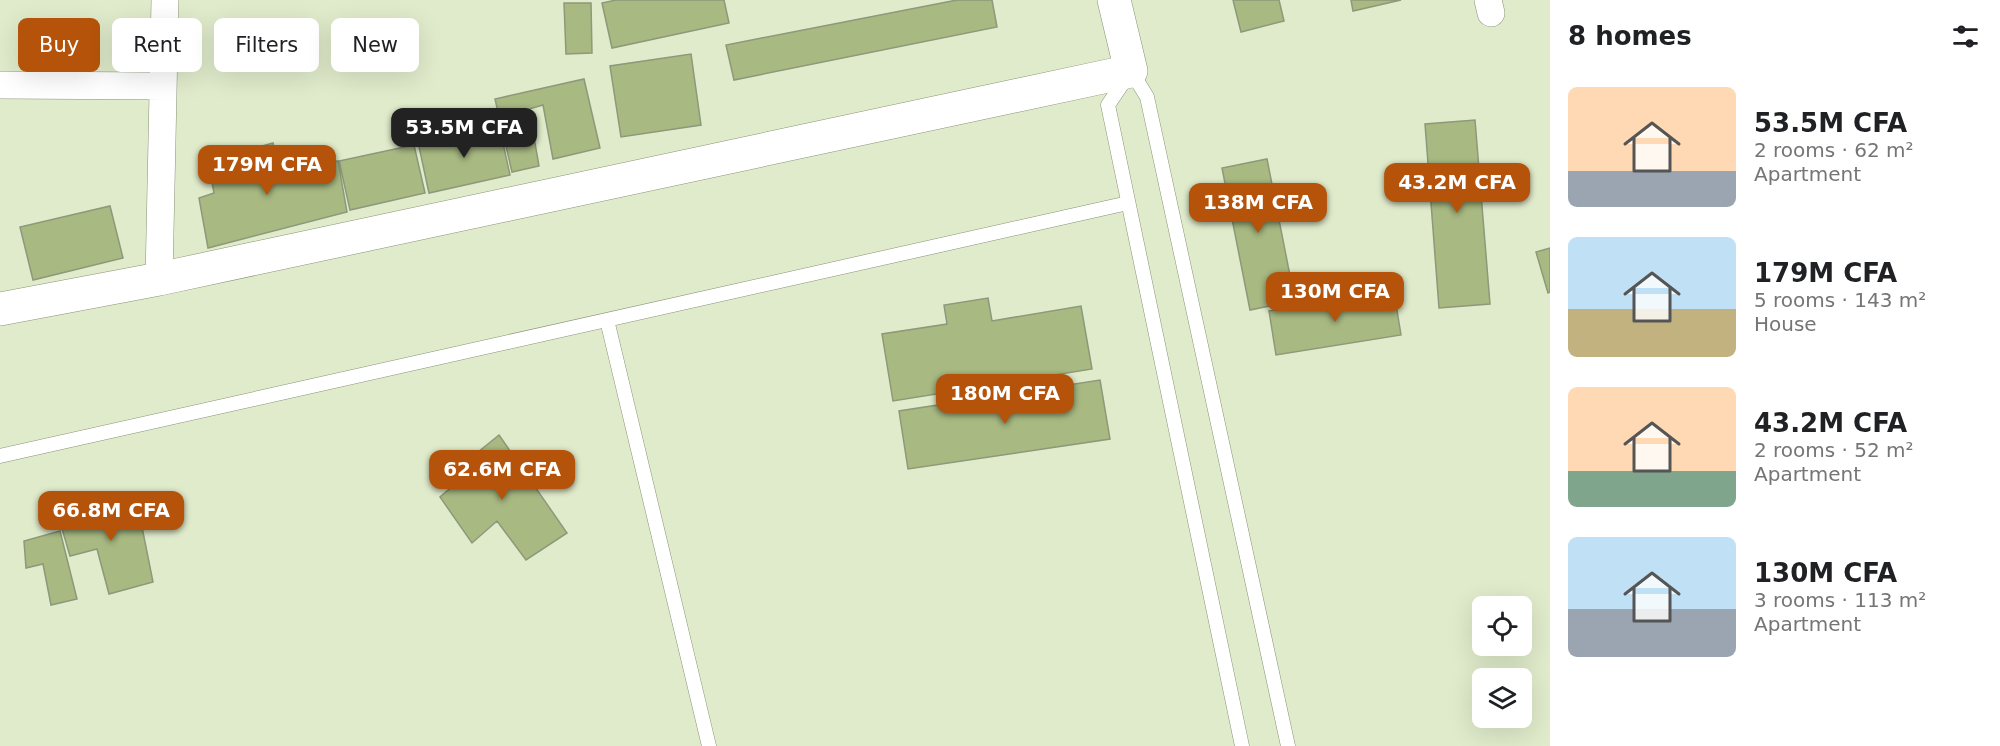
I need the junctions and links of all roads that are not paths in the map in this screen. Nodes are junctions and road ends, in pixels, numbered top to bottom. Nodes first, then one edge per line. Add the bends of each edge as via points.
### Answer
1 (165, 0) edge
2 (1113, 0) edge
3 (1131, 71) junction
4 (0, 85) edge
5 (163, 86) junction
6 (1128, 203) junction
7 (159, 279) junction
8 (0, 309) edge
9 (607, 320) junction
10 (0, 456) edge
11 (709, 746) edge
12 (1242, 746) edge
13 (1288, 746) edge

1 - 5 street
2 - 3 street
3 - 6 lane via 1108,105
3 - 7 street
3 - 13 lane via 1147,97
4 - 5 street
5 - 7 street
6 - 9 lane
6 - 12 lane
7 - 8 street
9 - 10 lane
9 - 11 lane

